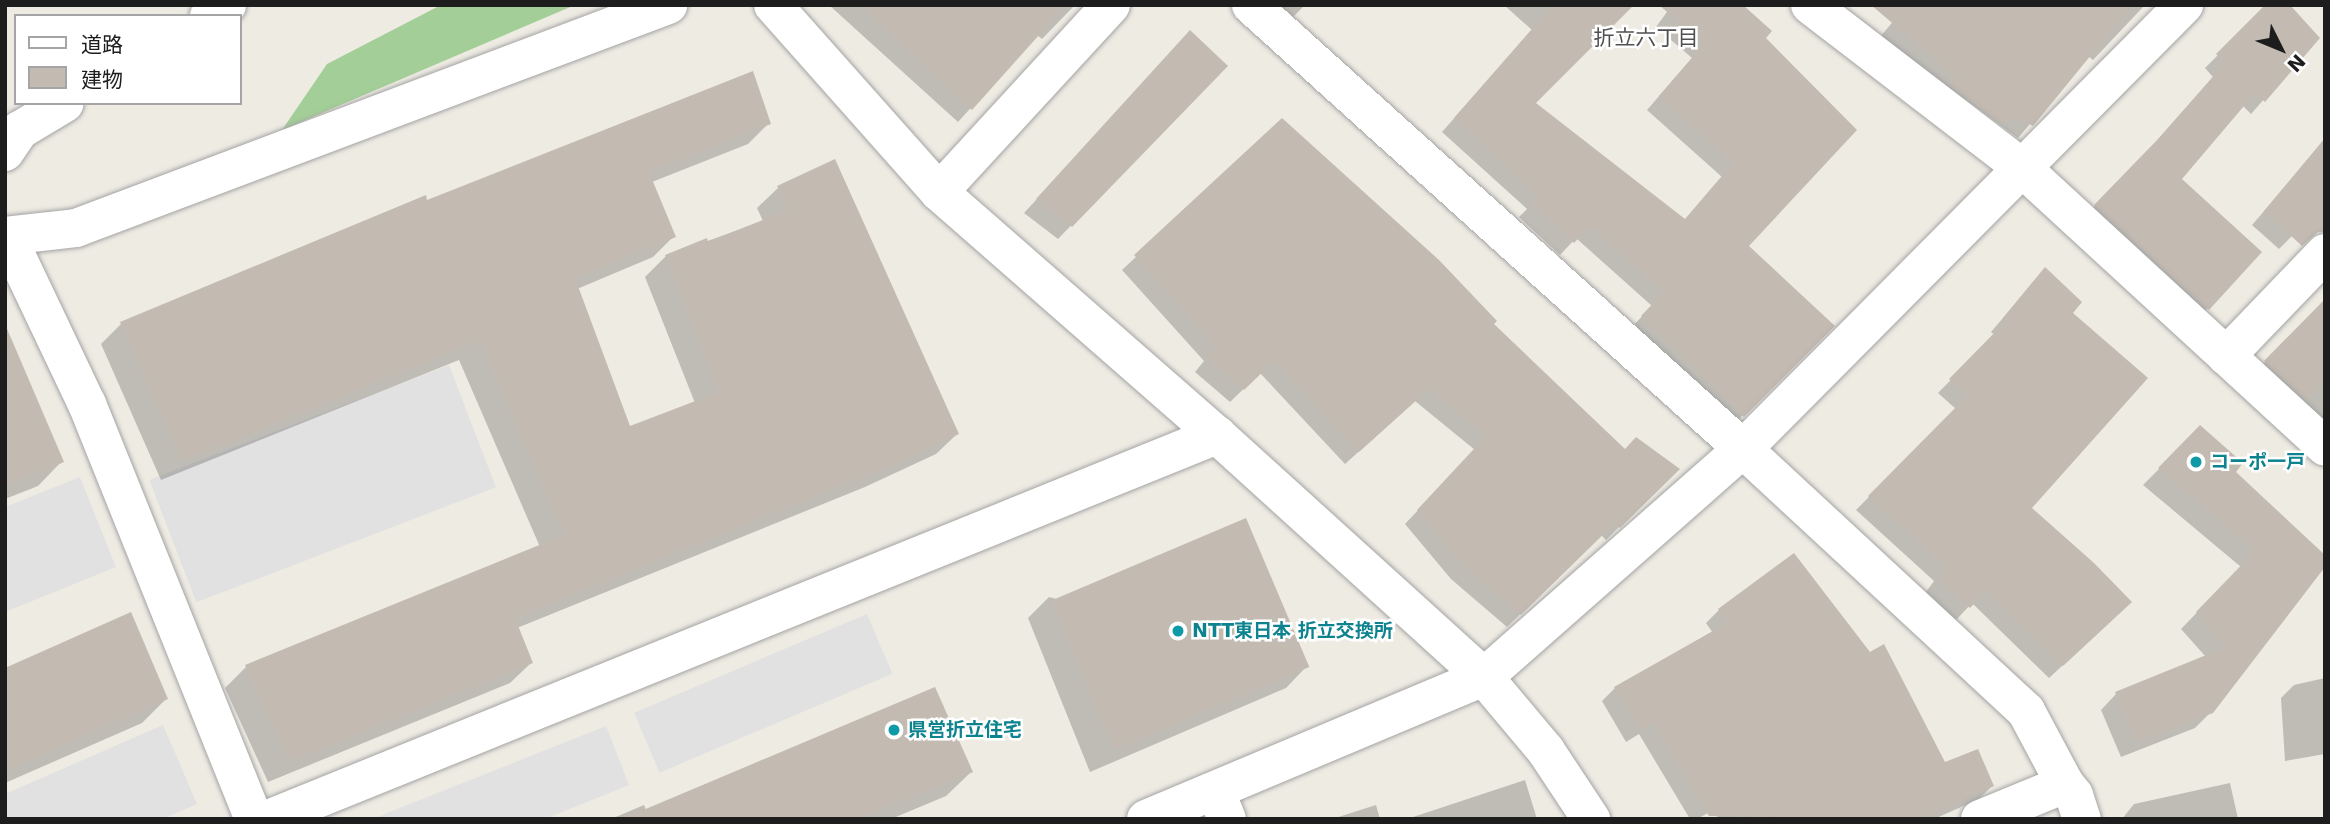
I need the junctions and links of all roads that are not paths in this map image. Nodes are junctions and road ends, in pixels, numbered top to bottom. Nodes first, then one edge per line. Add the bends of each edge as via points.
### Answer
1 (668, 5) edge
2 (773, 5) edge
3 (1111, 5) edge
4 (1251, 5) edge
5 (2184, 5) edge
6 (1811, 6) edge
7 (62, 105) edge
8 (5, 152) edge
9 (2021, 167) junction
10 (939, 192) junction
11 (6, 237) edge
12 (2325, 253) edge
13 (2226, 356) junction
14 (1217, 435) junction
15 (2325, 447) edge
16 (1743, 449) junction
17 (1484, 677) junction
18 (2064, 784) junction
19 (1221, 805) edge
20 (254, 819) edge
21 (268, 819) edge
22 (1146, 819) edge
23 (1591, 819) edge
24 (1980, 819) edge
25 (2082, 819) edge

1 - 11 street via 76,228
2 - 10 street
3 - 10 street
4 - 16 street
5 - 9 street
6 - 9 street
7 - 8 street via 20,130
9 - 13 street
9 - 16 street
10 - 14 street
11 - 20 street via 88,404
12 - 13 street
13 - 15 street
14 - 17 street
14 - 21 street
16 - 17 street
16 - 18 street via 2026,711
17 - 19 street
17 - 23 street via 1546,751
18 - 24 street
18 - 25 street via 2074,795
19 - 22 street

